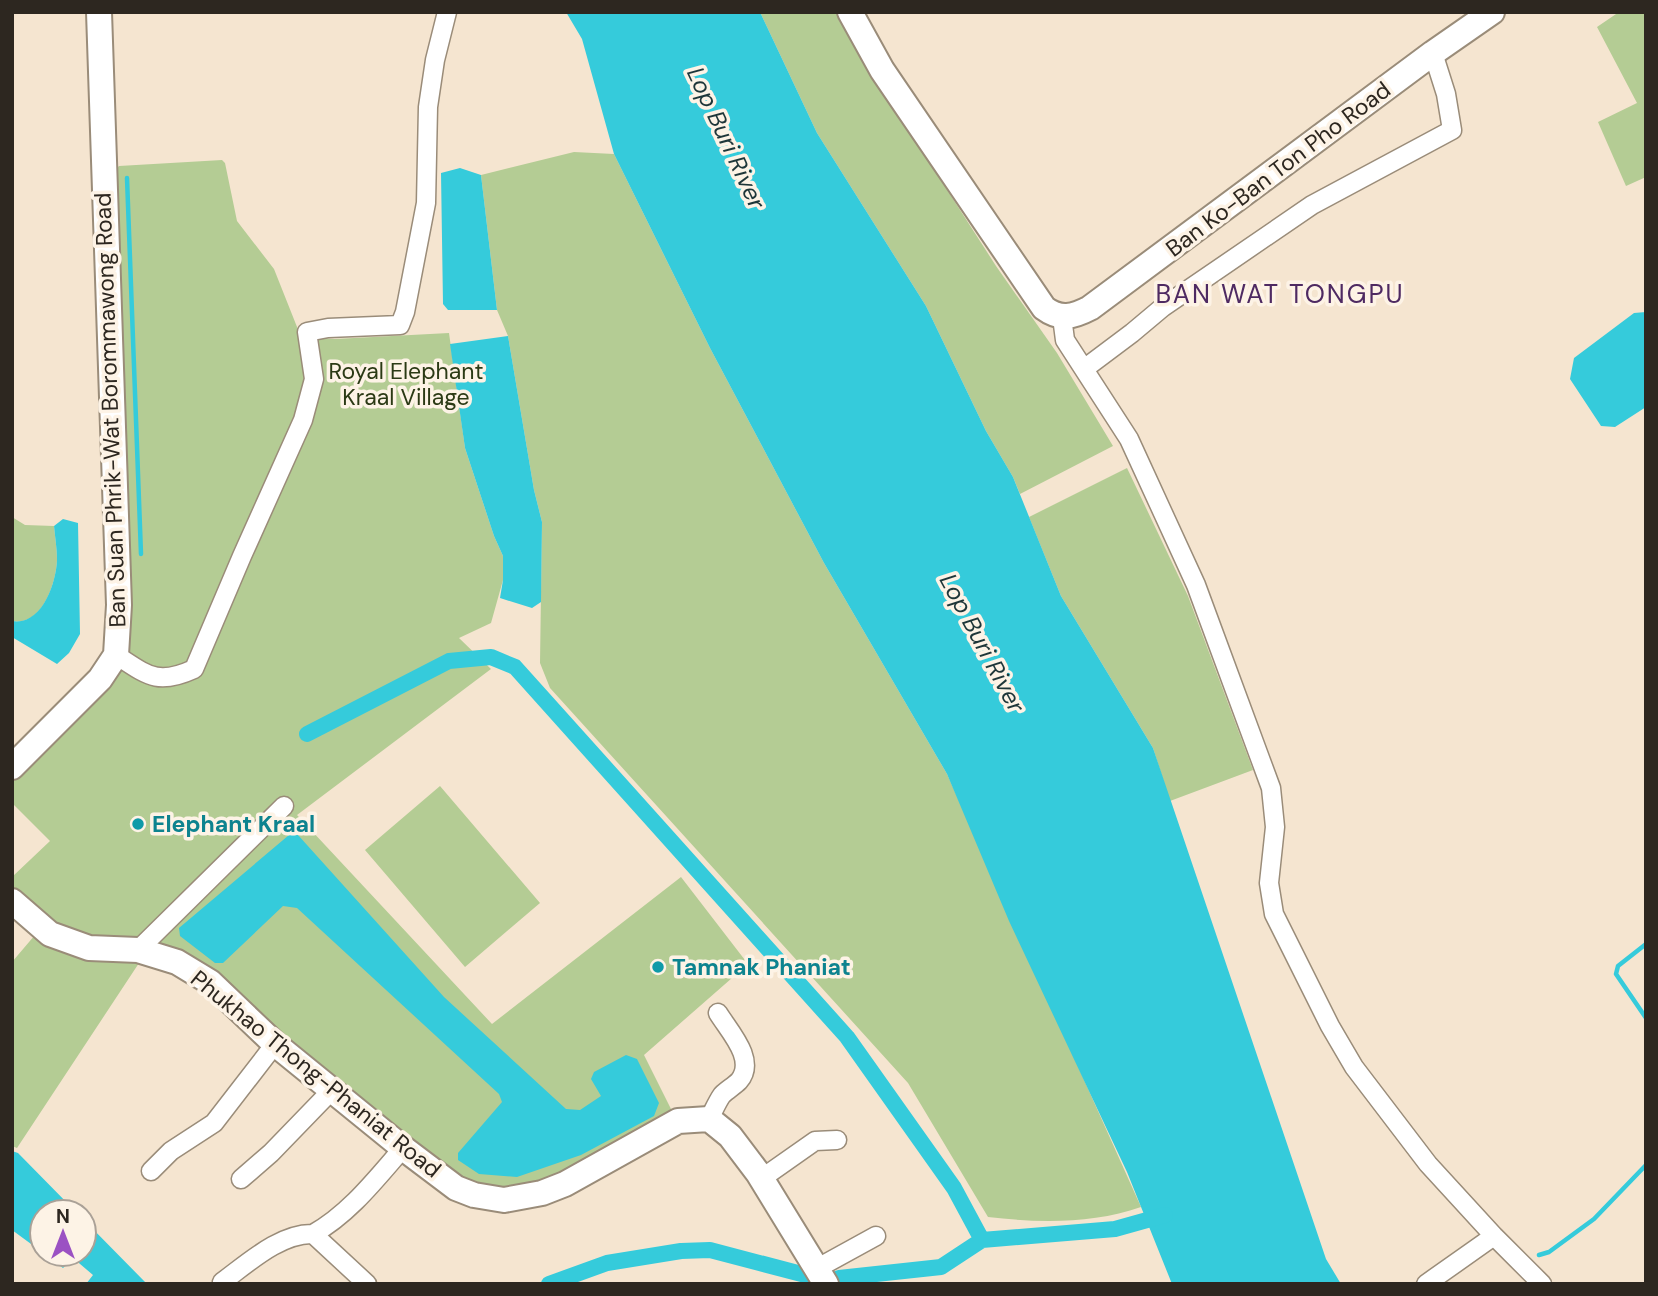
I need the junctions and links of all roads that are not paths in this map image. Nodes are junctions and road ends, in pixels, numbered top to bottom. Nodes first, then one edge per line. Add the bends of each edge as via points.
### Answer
1 (99, 12) edge
2 (447, 12) edge
3 (850, 12) edge
4 (1492, 12) edge
5 (1433, 53) junction
6 (1062, 317) junction
7 (1084, 369) junction
8 (116, 655) junction
9 (12, 767) edge
10 (284, 806) dead end
11 (12, 901) edge
12 (138, 950) junction
13 (718, 1013) dead end
14 (275, 1044) junction
15 (332, 1090) junction
16 (709, 1119) junction
17 (836, 1140) dead end
18 (403, 1148) junction
19 (151, 1171) dead end
20 (241, 1179) dead end
21 (761, 1179) junction
22 (313, 1234) junction
23 (876, 1236) dead end
24 (1494, 1236) junction
25 (822, 1278) edge
26 (222, 1282) dead end
27 (367, 1284) edge
28 (1426, 1284) edge
29 (1542, 1284) edge

1 - 8 street, Ban Suan Phrik-Wat Borommawong Road via 119,605
2 - 8 street via 428,107 426,202 400,325 307,332 314,379 303,420 194,669 175,678 149,677
3 - 6 street via 882,70 1044,308
4 - 5 street, Ban Ko-Ban Ton Pho Road
5 - 6 street, Ban Ko-Ban Ton Pho Road via 1090,308
5 - 7 street via 1452,130 1312,205 1163,307
6 - 7 street via 1065,340
7 - 24 street via 1129,439 1196,585 1271,788 1275,827 1269,883 1274,914 1354,1067 1428,1164
8 - 9 street, Ban Suan Phrik-Wat Borommawong Road via 100,679
10 - 12 street
11 - 12 street, Phukhao Thong-Phaniat Road via 50,934 89,948
12 - 14 street, Phukhao Thong-Phaniat Road via 177,962 210,982
13 - 16 street via 746,1061 740,1080 723,1095
14 - 15 street, Phukhao Thong-Phaniat Road
14 - 19 street via 214,1123 171,1151
15 - 18 street, Phukhao Thong-Phaniat Road
15 - 20 street
16 - 18 street, Phukhao Thong-Phaniat Road via 678,1121 565,1184 519,1199 488,1199 456,1188
16 - 21 street via 730,1136
17 - 21 street via 815,1141
18 - 22 street via 369,1187
21 - 25 street
22 - 26 street via 293,1236
22 - 27 street
23 - 25 street
24 - 28 street
24 - 29 street

